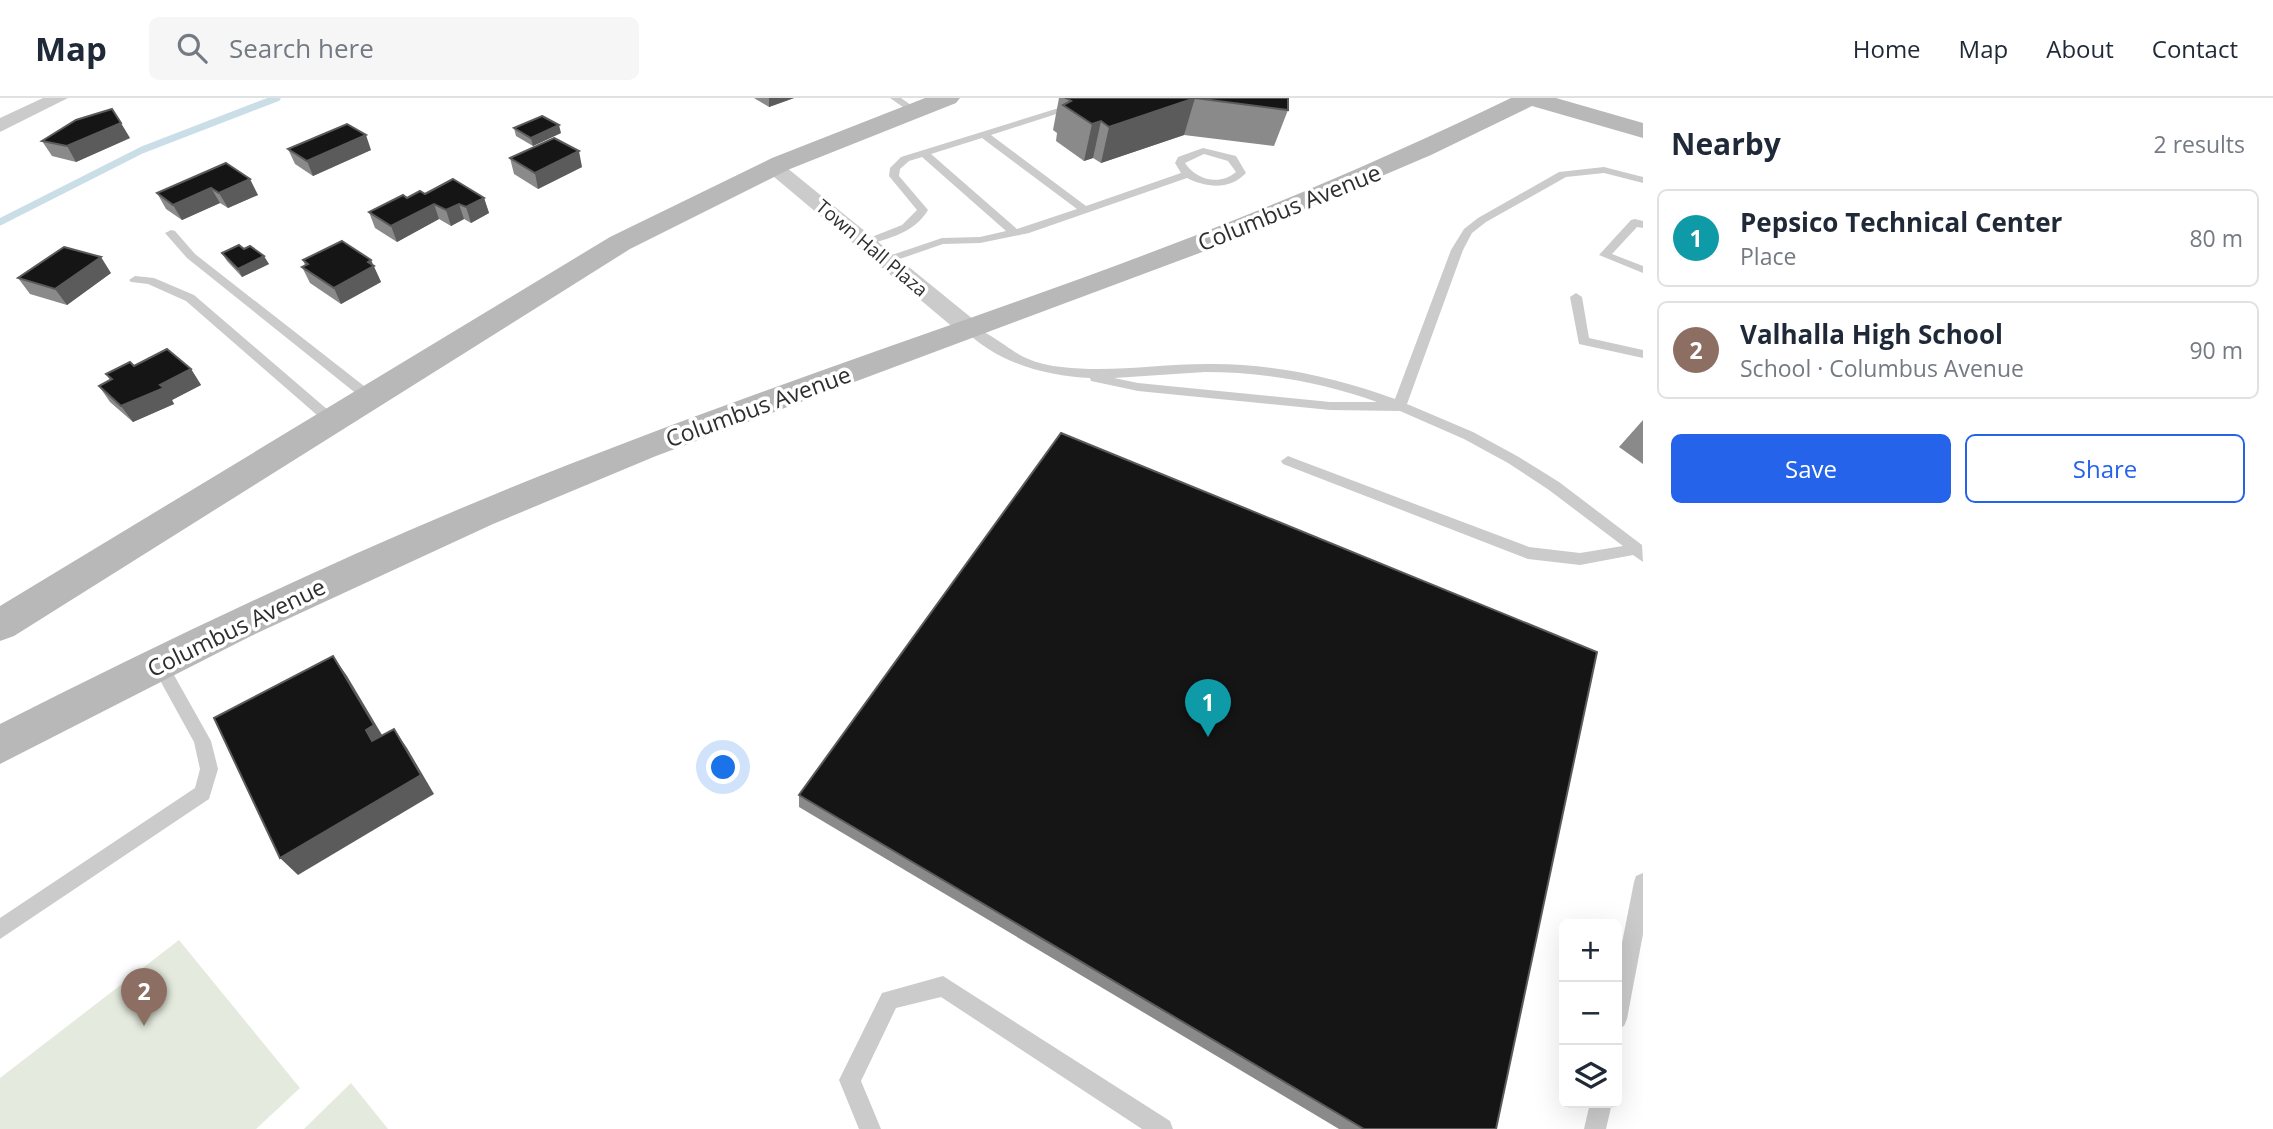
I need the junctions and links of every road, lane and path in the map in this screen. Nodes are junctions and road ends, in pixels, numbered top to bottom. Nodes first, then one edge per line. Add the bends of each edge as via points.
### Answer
1 (58, 98) edge
2 (948, 98) edge
3 (1101, 98) edge
4 (1530, 98) edge
5 (904, 104) edge
6 (0, 126) edge
7 (1643, 131) edge
8 (984, 135) junction
9 (923, 153) junction
10 (774, 167) junction
11 (1188, 174) junction
12 (1643, 180) edge
13 (1085, 210) junction
14 (1643, 225) edge
15 (171, 233) dead end
16 (1015, 233) junction
17 (865, 242) junction
18 (887, 260) junction
19 (1643, 270) edge
20 (135, 280) dead end
21 (1576, 297) dead end
22 (970, 329) junction
23 (1643, 354) edge
24 (1078, 374) junction
25 (368, 396) junction
26 (1399, 407) junction
27 (330, 419) junction
28 (1288, 461) dead end
29 (1640, 553) edge
30 (0, 625) edge
31 (159, 664) junction
32 (0, 745) edge
33 (1643, 882) edge
34 (0, 929) edge
35 (1622, 993) edge
36 (1600, 1108) edge
37 (870, 1129) edge
38 (1162, 1129) edge
39 (1595, 1129) edge

1 - 6 street
2 - 5 street
3 - 8 lane
4 - 7 street
4 - 22 street, Columbus Avenue via 1261,221
5 - 10 street
8 - 9 lane
8 - 13 lane
9 - 16 lane
9 - 17 lane via 900,163 894,176 920,203 920,216 914,223
10 - 17 street, Town Hall Plaza
10 - 25 street via 620,243
11 - 11 lane via 1224,182 1238,177 1241,167 1223,154 1194,152 1180,163
11 - 13 lane
12 - 26 lane via 1604,170 1563,174 1468,231
13 - 16 lane
14 - 19 lane via 1635,222 1605,255
15 - 25 lane via 191,256
16 - 18 lane via 942,241
17 - 18 street, Town Hall Plaza
18 - 22 street, Town Hall Plaza
20 - 27 lane via 150,281 190,298
21 - 23 lane via 1583,341
22 - 24 lane via 1026,363
22 - 31 street, Columbus Avenue via 563,480 343,576
24 - 26 lane via 1138,387 1330,406
24 - 26 lane via 1185,367 1233,369 1351,389
25 - 27 street
26 - 29 lane via 1469,435 1559,488
27 - 30 street
28 - 29 lane via 1528,553 1580,559
31 - 32 street, Columbus Avenue
31 - 34 lane via 202,741 209,769 203,793
33 - 35 lane
36 - 39 lane
37 - 38 lane via 850,1080 889,1000 943,986

